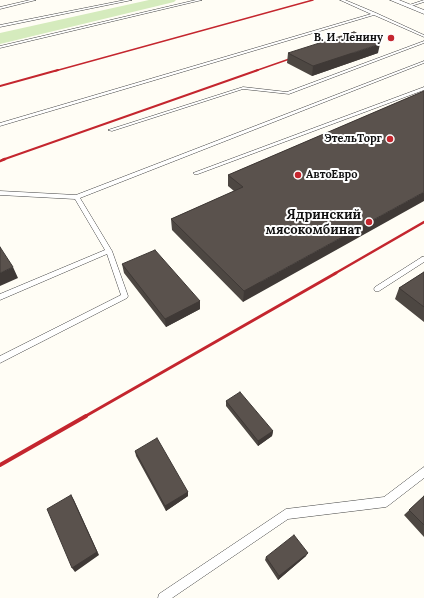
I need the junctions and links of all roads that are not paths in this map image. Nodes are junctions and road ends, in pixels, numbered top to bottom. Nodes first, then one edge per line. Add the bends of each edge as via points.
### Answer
1 (34, 0) edge
2 (130, 0) edge
3 (200, 0) edge
4 (342, 0) edge
5 (393, 0) edge
6 (424, 1) edge
7 (408, 6) junction
8 (0, 8) edge
9 (424, 12) edge
10 (375, 14) junction
11 (0, 26) edge
12 (424, 36) edge
13 (424, 42) edge
14 (0, 48) edge
15 (424, 62) edge
16 (424, 88) edge
17 (0, 125) edge
18 (110, 130) dead end
19 (196, 173) dead end
20 (0, 193) edge
21 (77, 197) junction
22 (109, 251) junction
23 (424, 259) edge
24 (377, 289) dead end
25 (0, 297) edge
26 (0, 360) edge
27 (424, 472) edge
28 (163, 598) edge

1 - 8 lane
2 - 11 lane
3 - 14 lane
4 - 10 lane
5 - 7 street
6 - 7 lane
7 - 9 street
10 - 12 lane
10 - 17 lane
13 - 18 lane via 287,93 243,88
15 - 21 lane
16 - 19 lane
20 - 21 lane
21 - 22 lane
22 - 25 lane
22 - 26 lane via 125,296
23 - 24 lane
27 - 28 lane via 386,502 286,514

